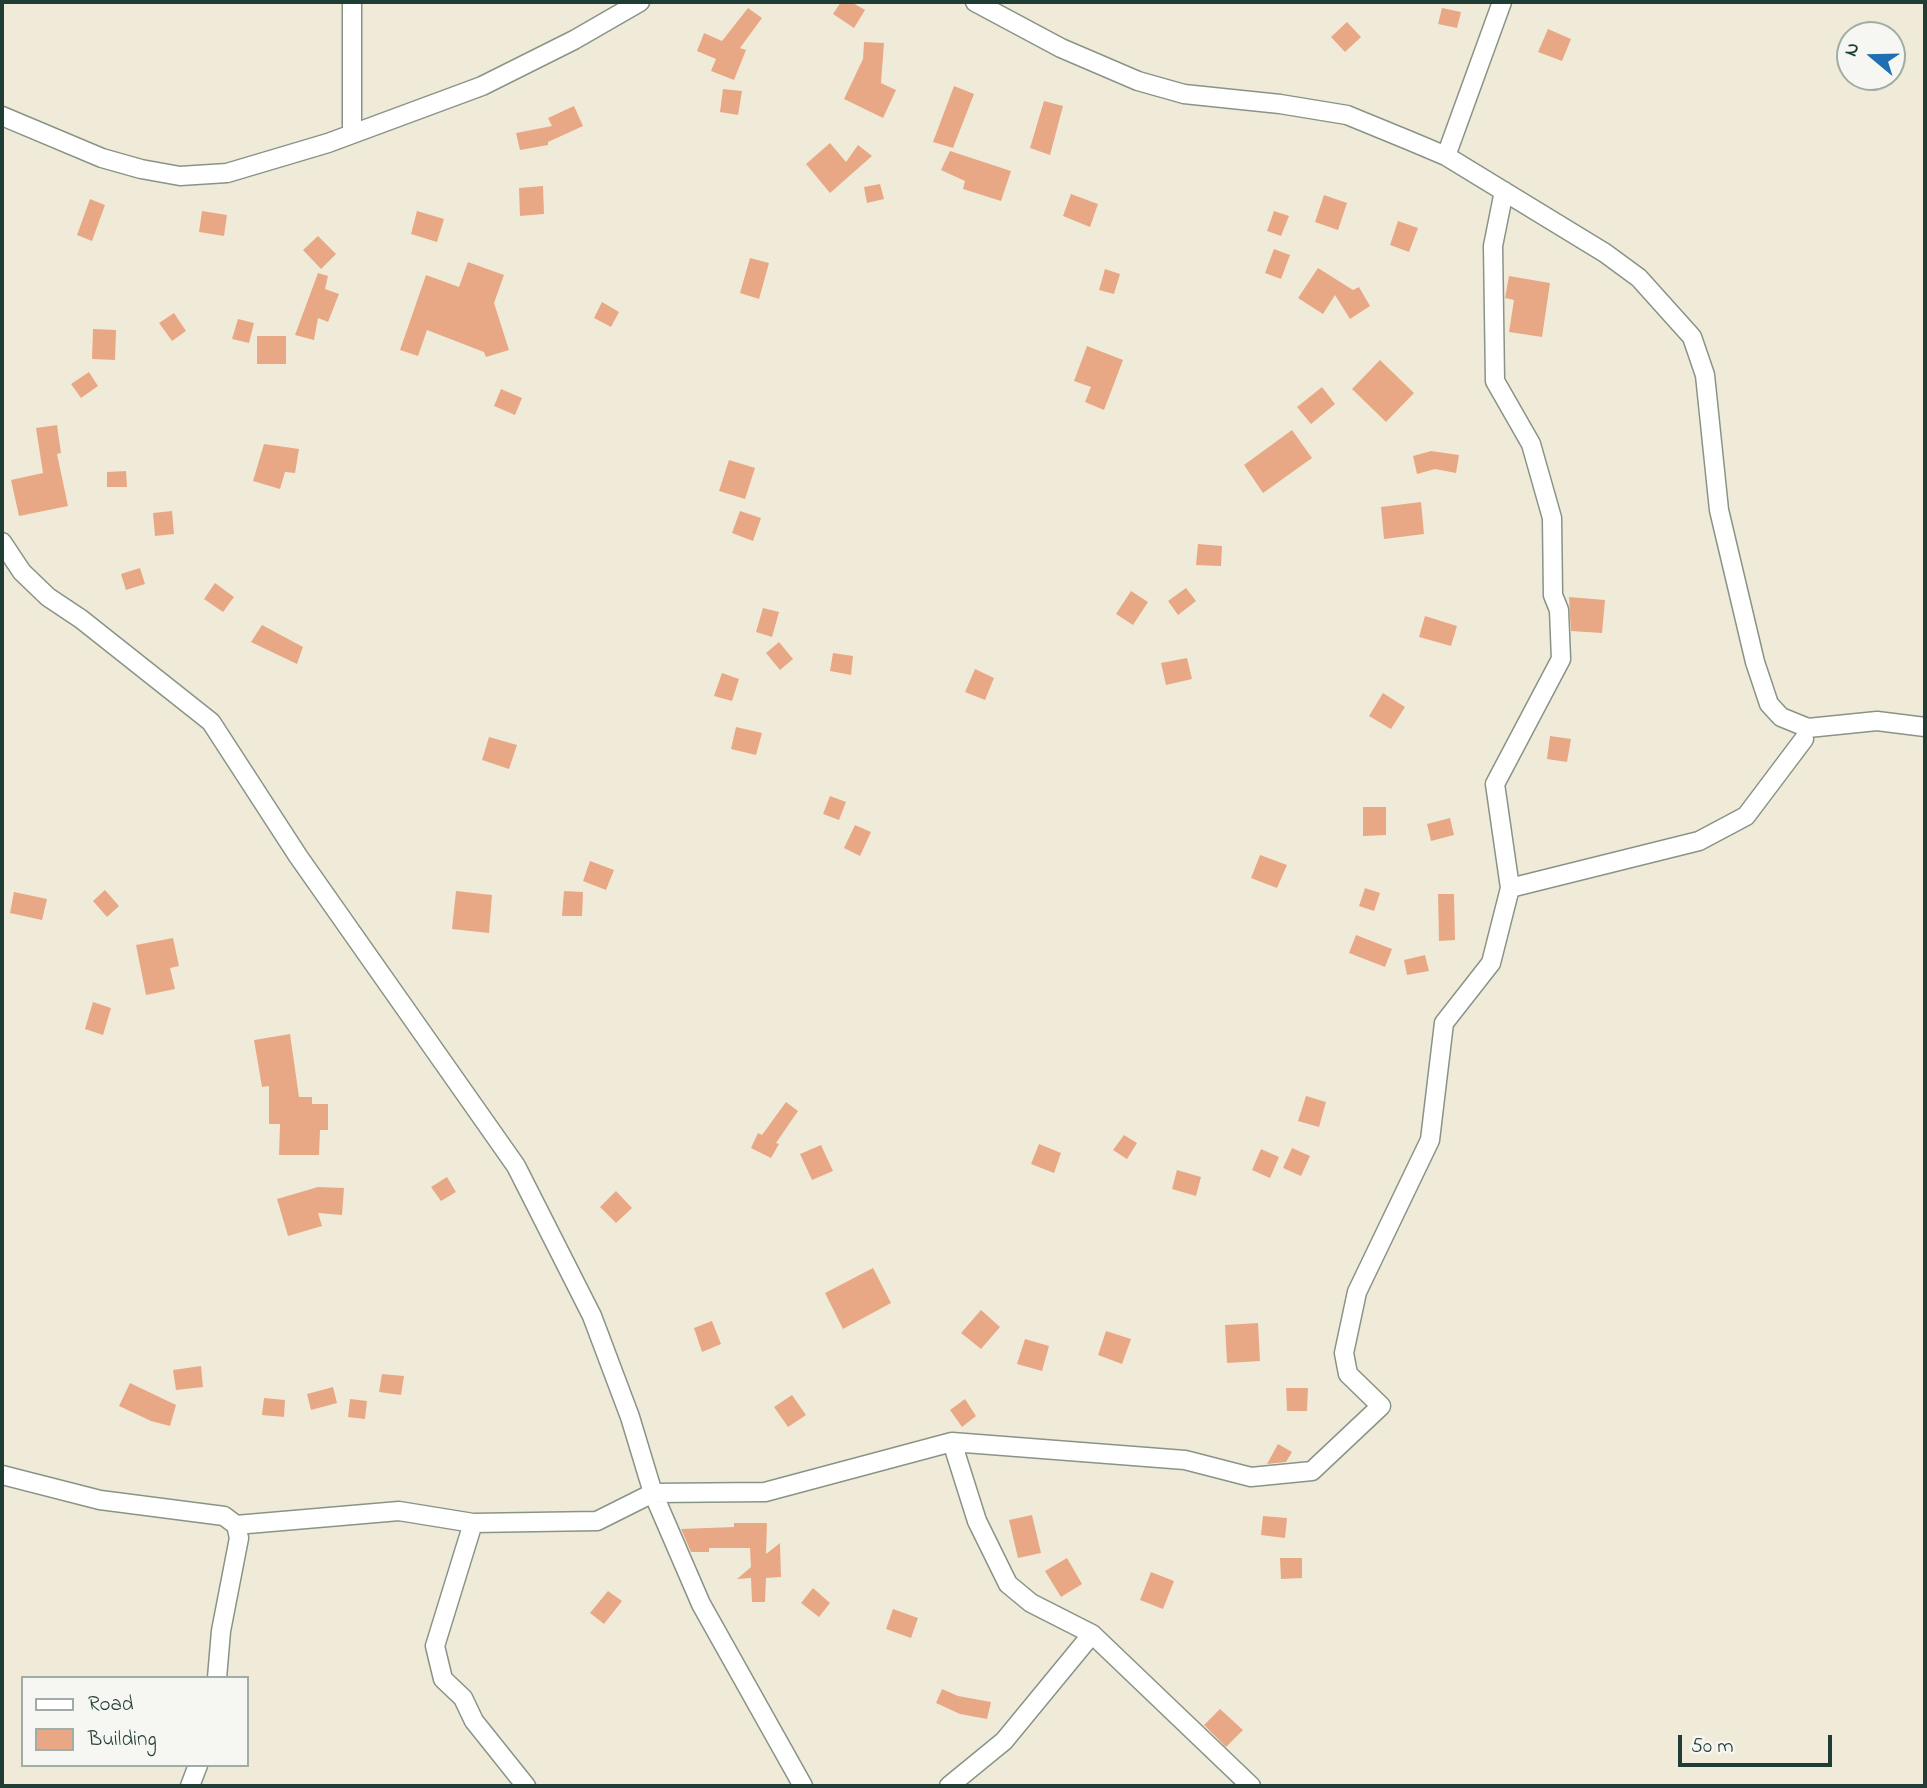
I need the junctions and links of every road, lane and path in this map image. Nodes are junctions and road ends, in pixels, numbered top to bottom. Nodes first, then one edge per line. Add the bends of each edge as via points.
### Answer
1 (352, 2) edge
2 (640, 2) edge
3 (975, 2) edge
4 (1502, 2) edge
5 (2, 116) edge
6 (352, 134) junction
7 (1446, 156) junction
8 (1504, 191) junction
9 (2, 542) edge
10 (1925, 727) edge
11 (1804, 739) dead end
12 (1510, 888) junction
13 (952, 1442) junction
14 (2, 1475) edge
15 (653, 1493) junction
16 (473, 1523) junction
17 (236, 1525) junction
18 (1093, 1634) junction
19 (217, 1676) edge
20 (197, 1767) edge
21 (190, 1786) edge
22 (526, 1786) edge
23 (803, 1786) edge
24 (949, 1786) edge
25 (1251, 1786) edge

1 - 6 street
2 - 6 street via 482,86
3 - 7 street via 1138,81 1184,94 1346,116
4 - 7 street
5 - 6 street via 102,158 180,176 228,173
7 - 8 street
8 - 10 street via 1639,278 1692,337 1704,375 1720,510 1769,704 1781,717 1808,728 1877,720
8 - 12 street via 1493,246 1495,380 1531,444 1552,518 1553,595 1559,610 1561,659 1495,784
9 - 15 street via 22,572 48,597 211,722 298,856 509,1155 592,1316 631,1417
11 - 12 street via 1746,816 1699,841
12 - 13 street via 1491,963 1444,1023 1430,1140 1357,1292 1344,1353 1348,1374 1381,1406 1312,1471 1251,1477 1185,1460
13 - 15 street via 765,1492
13 - 18 street via 977,1521 1008,1584 1031,1603
14 - 17 street via 100,1500 224,1516
15 - 16 street via 597,1521
15 - 23 street via 701,1604
16 - 17 street via 399,1511
16 - 22 street via 435,1646 443,1679 463,1698 474,1721
17 - 19 street via 239,1538
18 - 24 street via 1004,1741
18 - 25 street
20 - 21 street

